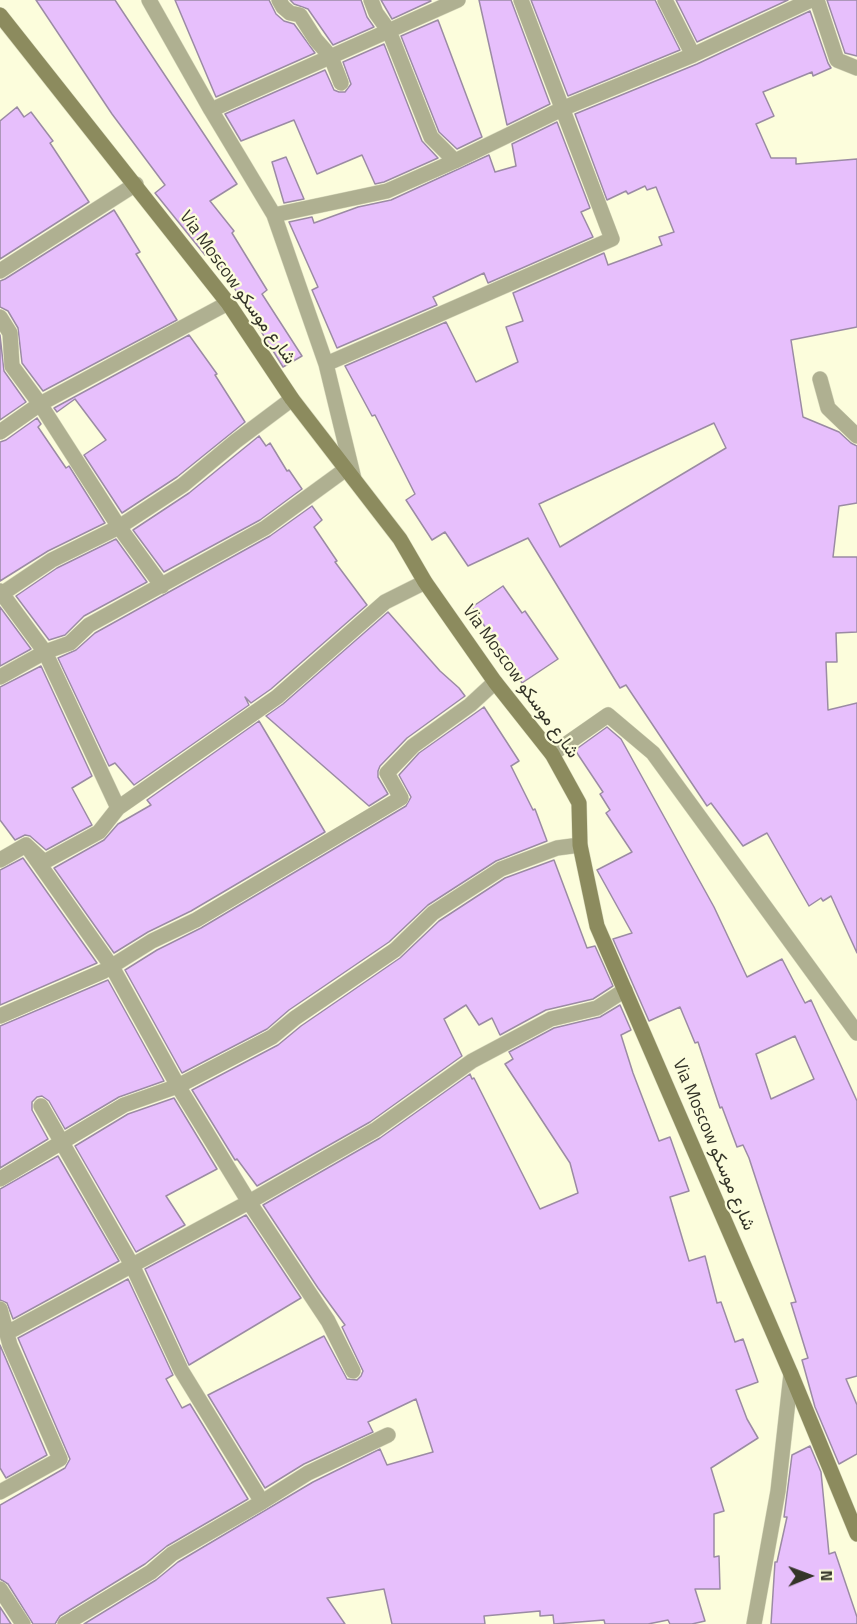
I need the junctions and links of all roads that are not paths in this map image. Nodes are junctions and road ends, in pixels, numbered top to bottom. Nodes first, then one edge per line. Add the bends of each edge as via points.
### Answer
1 (149, 0) edge
2 (279, 0) edge
3 (371, 0) edge
4 (458, 0) edge
5 (521, 0) edge
6 (665, 0) edge
7 (812, 0) edge
8 (816, 0) edge
9 (0, 15) edge
10 (388, 31) junction
11 (693, 55) junction
12 (331, 57) junction
13 (857, 68) edge
14 (341, 83) dead end
15 (564, 108) junction
16 (211, 110) junction
17 (455, 161) junction
18 (136, 184) junction
19 (274, 215) junction
20 (0, 271) edge
21 (228, 303) junction
22 (0, 317) edge
23 (326, 364) junction
24 (820, 379) dead end
25 (292, 399) junction
26 (40, 404) junction
27 (0, 432) edge
28 (857, 436) edge
29 (350, 474) junction
30 (120, 526) junction
31 (424, 582) junction
32 (162, 586) junction
33 (1, 593) edge
34 (45, 652) junction
35 (0, 677) edge
36 (495, 682) junction
37 (552, 754) junction
38 (118, 808) junction
39 (26, 845) junction
40 (580, 845) junction
41 (2, 855) edge
42 (112, 967) junction
43 (624, 990) junction
44 (0, 1016) edge
45 (857, 1033) edge
46 (178, 1086) junction
47 (41, 1106) dead end
48 (63, 1142) junction
49 (0, 1179) edge
50 (249, 1202) junction
51 (132, 1265) junction
52 (0, 1309) edge
53 (7, 1333) junction
54 (353, 1371) dead end
55 (791, 1374) junction
56 (388, 1435) dead end
57 (0, 1492) edge
58 (262, 1502) junction
59 (857, 1534) edge
60 (0, 1589) edge
61 (23, 1624) edge
62 (65, 1624) edge
63 (754, 1624) edge

1 - 16 street
2 - 12 street via 290,13 300,15
3 - 10 street
4 - 10 street
5 - 15 street
6 - 11 street
7 - 11 street
8 - 13 street via 837,60
9 - 18 main road, Via Moscow شارع موسكو
10 - 12 street
10 - 17 street via 431,137
11 - 15 street
12 - 14 street
12 - 16 street
15 - 17 street
15 - 23 street via 612,239
16 - 19 street
17 - 19 street via 387,191
18 - 20 street
18 - 21 main road, Via Moscow شارع موسكو
19 - 23 street
21 - 25 main road, Via Moscow شارع موسكو
21 - 26 street
22 - 26 street via 10,333 12,366
23 - 29 street
24 - 28 street via 828,408
25 - 29 main road, Via Moscow شارع موسكو
25 - 30 street via 183,485
26 - 27 street
26 - 30 street
29 - 31 main road, Via Moscow شارع موسكو via 400,538
29 - 32 street
30 - 32 street
30 - 33 street via 52,560
31 - 36 main road, Via Moscow شارع موسكو
31 - 38 street via 385,603 277,697
32 - 34 street via 89,625 70,643
33 - 34 street
34 - 35 street
34 - 38 street
36 - 37 main road, Via Moscow شارع موسكو
36 - 42 street via 413,746 387,773 401,798
37 - 40 main road, Via Moscow شارع موسكو via 579,803
37 - 45 street via 608,715 652,753
38 - 39 street via 99,832 44,862
39 - 41 street
39 - 42 street
40 - 43 main road, Via Moscow شارع موسكو via 597,926
40 - 46 street via 557,848 501,869 433,913 394,950 272,1037
42 - 44 street
42 - 46 street
43 - 50 street via 597,1008 551,1019 472,1061 375,1130
43 - 55 main road, Via Moscow شارع موسكو
46 - 48 street via 124,1105
46 - 50 street
47 - 48 street
48 - 49 street
48 - 51 street
50 - 51 street
50 - 54 street via 328,1321
51 - 53 street
51 - 58 street via 181,1370
52 - 53 street
53 - 57 street via 60,1458
55 - 59 main road, Via Moscow شارع موسكو
55 - 63 street via 778,1491
56 - 58 street via 308,1473
58 - 62 street via 172,1554 151,1572
60 - 61 street

